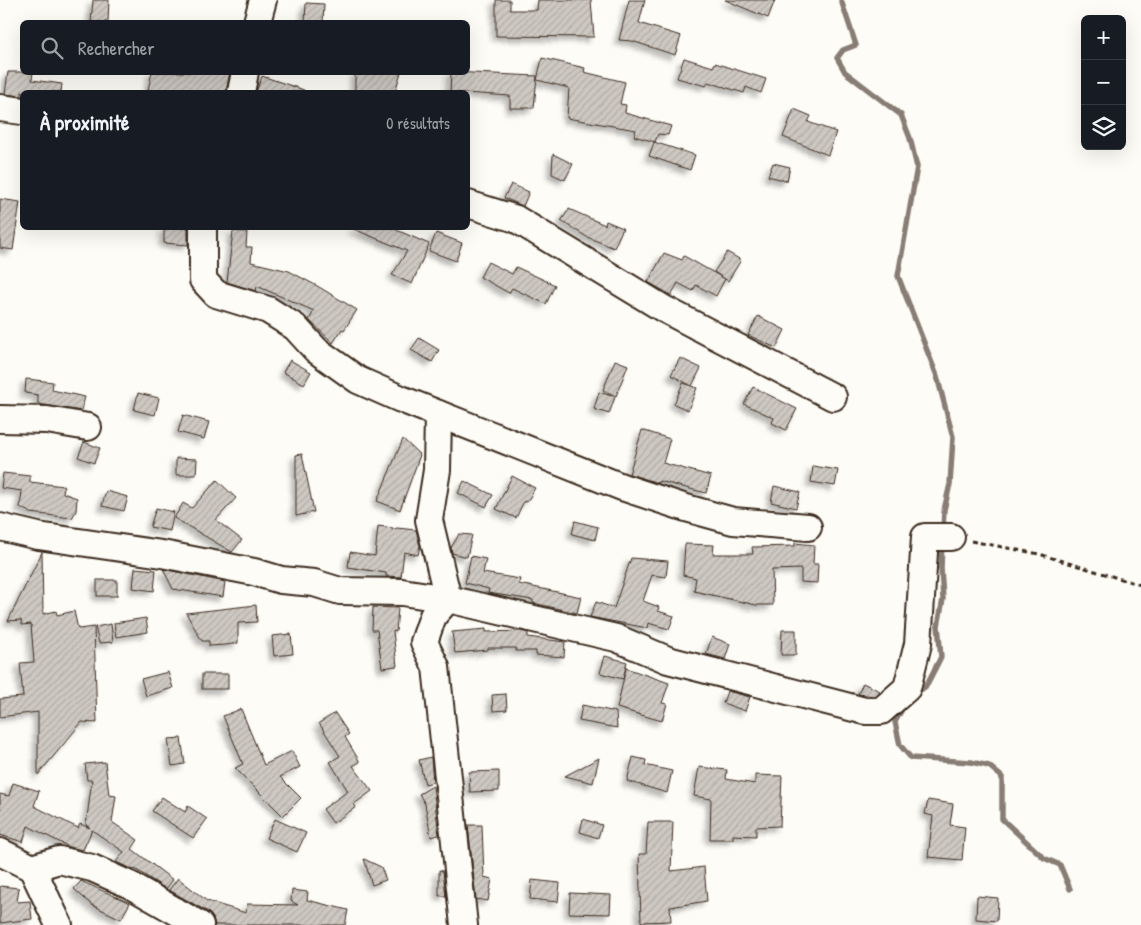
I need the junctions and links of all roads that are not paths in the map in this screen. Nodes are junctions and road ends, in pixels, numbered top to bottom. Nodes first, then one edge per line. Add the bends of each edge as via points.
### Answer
1 (263, 0) edge
2 (258, 20) edge
3 (244, 75) edge
4 (241, 90) edge
5 (0, 108) edge
6 (20, 111) edge
7 (470, 205) edge
8 (203, 230) edge
9 (834, 397) dead end
10 (438, 414) junction
11 (0, 419) edge
12 (88, 427) dead end
13 (0, 527) edge
14 (808, 527) dead end
15 (951, 537) road end
16 (448, 599) junction
17 (0, 852) edge
18 (32, 868) junction
19 (59, 925) edge
20 (200, 925) edge
21 (464, 925) edge

1 - 2 street
3 - 4 street
5 - 6 street
7 - 9 street via 516,219 664,309
8 - 10 street via 203,280 216,294 268,310 295,327 316,350 358,380
10 - 14 street via 622,487 686,508 733,521
10 - 16 street via 437,470 429,520
11 - 12 street via 48,420
13 - 16 street via 38,536 162,554 340,591 402,592
15 - 16 street via 925,536 918,644 912,671 907,688 881,711 865,712 776,689 668,660 616,638
16 - 21 street via 433,616 424,642 436,667
17 - 18 street
18 - 19 street
18 - 20 street via 59,860 92,868 130,885

